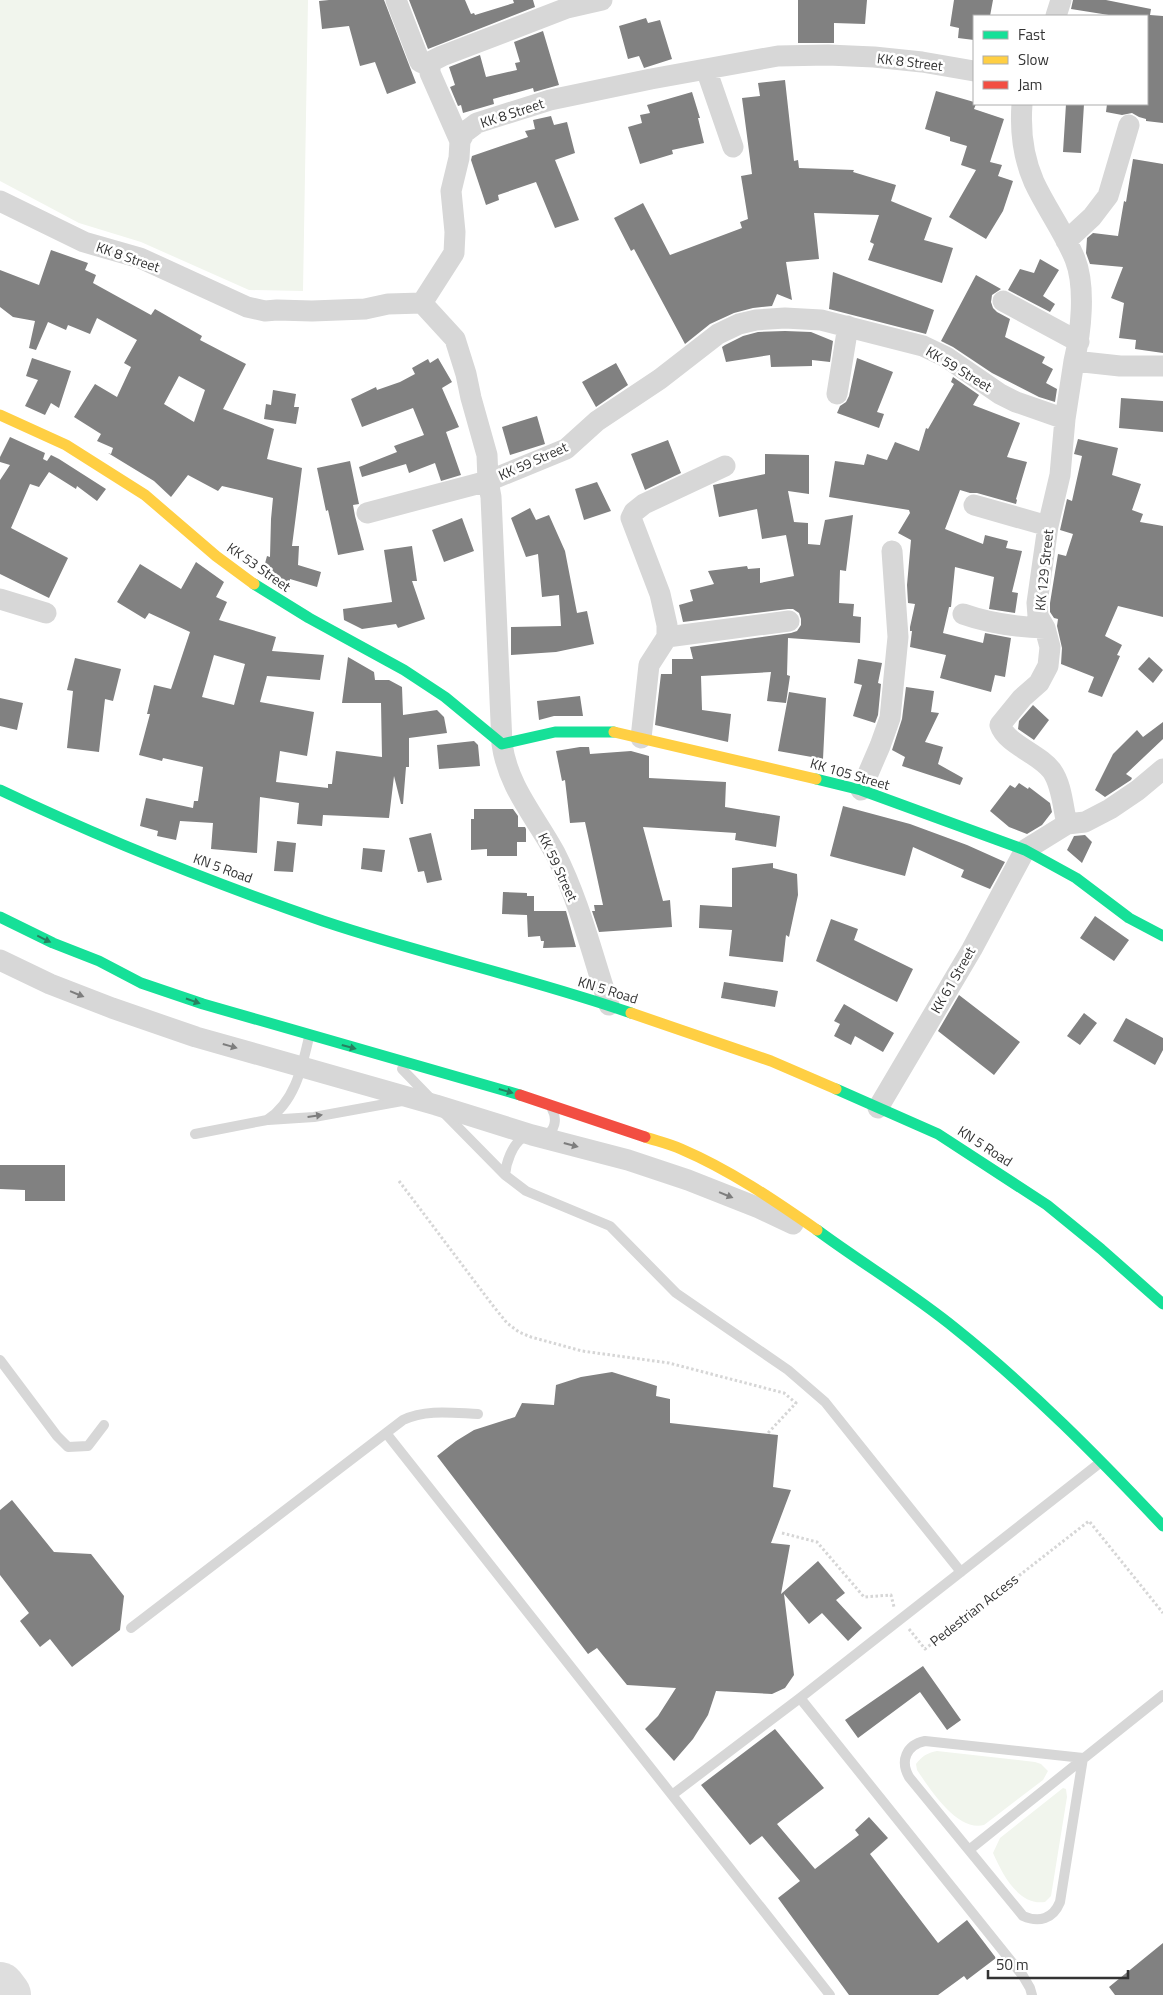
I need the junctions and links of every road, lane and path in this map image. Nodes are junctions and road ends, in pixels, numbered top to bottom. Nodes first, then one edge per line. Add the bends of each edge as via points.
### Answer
1 (396, 0) edge
2 (602, 0) edge
3 (1061, 0) edge
4 (1056, 15) edge
5 (429, 66) junction
6 (706, 69) junction
7 (973, 71) edge
8 (1022, 105) edge
9 (1129, 125) dead end
10 (460, 141) junction
11 (732, 147) dead end
12 (0, 201) edge
13 (1066, 241) junction
14 (1003, 301) dead end
15 (422, 303) junction
16 (848, 326) junction
17 (1077, 351) junction
18 (1163, 366) edge
19 (837, 394) dead end
20 (0, 415) edge
21 (1064, 419) junction
22 (725, 466) dead end
23 (488, 481) junction
24 (974, 505) dead end
25 (368, 513) dead end
26 (1048, 526) junction
27 (892, 551) dead end
28 (0, 599) edge
29 (46, 613) dead end
30 (963, 614) dead end
31 (789, 621) dead end
32 (1045, 628) junction
33 (667, 638) junction
34 (641, 738) junction
35 (502, 744) junction
36 (1163, 769) edge
37 (0, 790) edge
38 (861, 790) junction
39 (1067, 824) junction
40 (1025, 850) junction
41 (0, 917) edge
42 (1163, 936) edge
43 (0, 960) edge
44 (609, 1005) junction
45 (309, 1036) junction
46 (393, 1059) junction
47 (301, 1066) junction
48 (415, 1098) junction
49 (542, 1102) junction
50 (436, 1105) junction
51 (878, 1108) junction
52 (267, 1120) junction
53 (195, 1134) dead end
54 (532, 1135) junction
55 (505, 1175) junction
56 (399, 1181) dead end
57 (840, 1247) junction
58 (1163, 1304) edge
59 (0, 1360) edge
60 (478, 1414) dead end
61 (104, 1425) dead end
62 (386, 1432) junction
63 (768, 1433) dead end
64 (1102, 1461) junction
65 (1163, 1526) edge
66 (782, 1533) dead end
67 (961, 1572) junction
68 (1163, 1613) edge
69 (901, 1619) junction
70 (131, 1628) dead end
71 (1163, 1695) edge
72 (800, 1698) junction
73 (1083, 1758) junction
74 (672, 1795) junction
75 (968, 1850) junction
76 (830, 1995) edge
77 (1032, 1995) edge

1 - 5 street via 420,62
2 - 5 street via 558,12 442,56 430,62
3 - 4 street
5 - 10 street
6 - 7 street, KK 8 Street via 778,56 828,55 922,62
6 - 10 street, KK 8 Street via 550,100 502,114 477,123 465,132
6 - 11 street
8 - 13 street, KK 129 Street via 1022,143 1034,181
9 - 13 street via 1108,196 1092,217
10 - 15 street via 452,191 454,253
12 - 15 street, KK 8 Street via 84,242 140,258 247,307 265,311 365,309 388,304
13 - 17 street, KK 129 Street via 1076,261 1081,297
14 - 17 street
15 - 23 street via 455,339 487,455
16 - 19 street
16 - 21 street, KK 59 Street via 923,346 946,357 1000,394
16 - 23 street, KK 59 Street via 821,320 785,318 756,320 729,328 596,421 566,449
17 - 18 street via 1120,366
17 - 21 street, KK 129 Street
20 - 35 street, KK 53 Street via 66,445 145,495 244,578 404,670 445,697
21 - 26 street, KK 129 Street via 1060,475
22 - 33 street via 644,504 631,518 660,594 668,625
23 - 25 street
23 - 35 street, KK 59 Street
24 - 26 street
26 - 32 street, KK 129 Street via 1037,603 1038,616
27 - 38 street via 898,637 890,718
28 - 29 street
30 - 32 street via 984,622
31 - 33 street
32 - 39 street, KK 129 Street via 1050,647 1048,666 1039,683 1000,725 1005,734 1052,771
33 - 34 street via 649,665
34 - 35 street, KK 105 Street via 622,733 556,732
34 - 38 street, KK 105 Street
35 - 44 street, KK 59 Street via 504,762 516,790 555,854 571,890
36 - 39 street via 1110,809 1085,822
37 - 44 street, KN 5 Road via 174,866 324,921
38 - 40 street, KK 105 Street
39 - 40 street
40 - 42 street, KK 105 Street via 1076,878 1129,918
40 - 51 street, KK 61 Street via 972,949
41 -> 45 street via 99,961 141,984
43 -> 47 street via 112,1008 196,1037
44 - 51 street, KN 5 Road via 771,1061
45 -> 46 street
45 - 47 lane
46 -> 49 street
46 - 50 lane
47 - 48 street
47 - 52 lane via 287,1103
48 - 50 street
52 -> 48 lane via 314,1117
49 - 54 lane via 548,1104 554,1113 554,1124 543,1136
49 - 57 street via 681,1149 768,1196
50 - 54 street
50 - 55 lane
51 - 58 street, KN 5 Road via 938,1134 1047,1205
52 - 53 lane
54 - 55 lane via 517,1143 506,1164
54 -> 57 street via 628,1160 688,1180 759,1208
55 - 67 lane via 526,1191 610,1226 676,1293 788,1370 825,1402
56 - 63 path via 494,1307 519,1332 582,1351 669,1363 784,1393 796,1403
57 - 64 street via 900,1286 957,1330 1034,1396
59 - 61 lane via 68,1447 88,1446
60 - 62 lane via 426,1412 413,1415
62 - 70 lane
62 - 74 lane
64 - 65 street
64 - 67 lane
66 - 69 path, Pedestrian Access via 817,1542 864,1597 891,1595 893,1607
67 - 69 lane
68 - 69 path, Pedestrian Access via 1089,1521 925,1649
69 - 72 lane
71 - 73 lane
72 - 74 lane
72 - 77 lane via 1024,1976
73 - 75 lane
73 - 75 lane via 1060,1902 1052,1915 1038,1920 1024,1916
73 - 75 lane via 917,1742 905,1758 906,1772
74 - 76 lane

